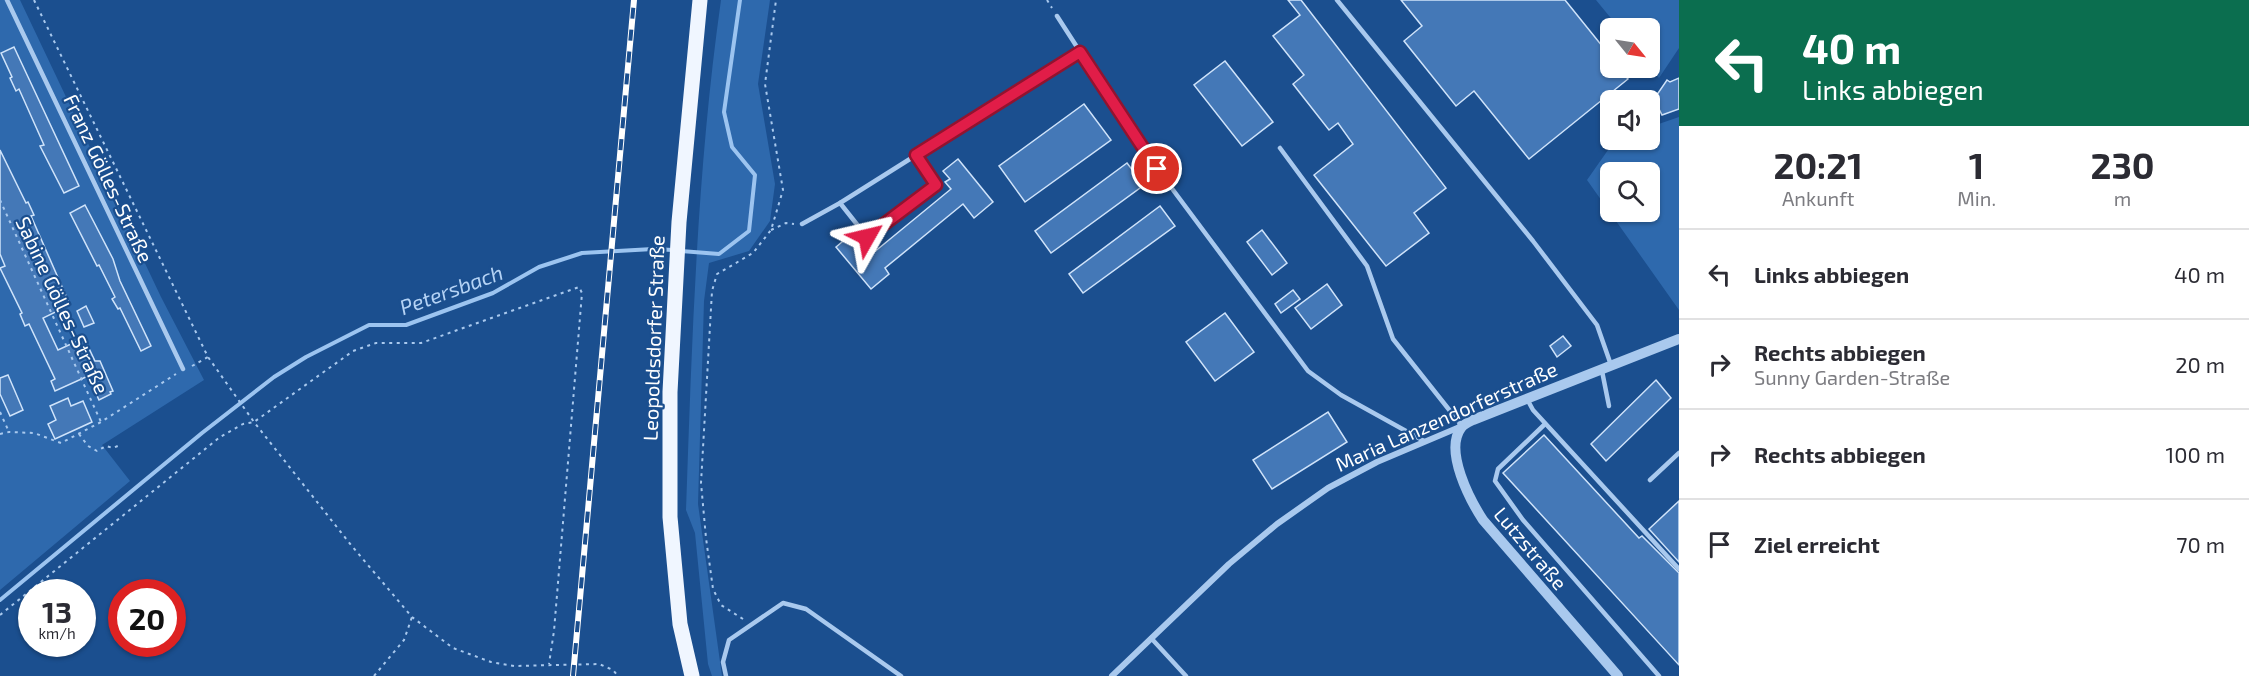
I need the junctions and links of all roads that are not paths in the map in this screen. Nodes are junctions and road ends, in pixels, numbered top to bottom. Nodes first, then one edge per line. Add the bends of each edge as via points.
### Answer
1 (7, 0) edge
2 (700, 0) edge
3 (1337, 0) edge
4 (1057, 16) dead end
5 (1080, 52) junction
6 (1280, 148) dead end
7 (916, 155) junction
8 (840, 203) junction
9 (802, 224) road end
10 (1679, 339) edge
11 (1606, 367) junction
12 (183, 369) road end
13 (1527, 398) junction
14 (1609, 406) dead end
15 (1462, 426) junction
16 (1547, 426) junction
17 (1424, 441) junction
18 (1679, 453) edge
19 (1650, 480) dead end
20 (1679, 569) edge
21 (1151, 638) junction
22 (692, 676) edge
23 (726, 676) edge
24 (901, 676) edge
25 (1112, 676) edge
26 (1186, 676) edge
27 (1618, 676) edge
28 (1659, 676) edge

1 - 12 lane, Franz Gölles-Straße
2 - 22 main road, Leopoldsdorfer Straße via 679,222 669,392 670,517 680,624
3 - 11 lane via 1597,325
4 - 5 lane
5 - 7 lane
5 - 17 lane via 1144,151 1308,371 1341,396
6 - 15 lane via 1367,266 1393,339
7 - 8 lane
7 - 8 lane via 936,185 867,237
8 - 9 lane
10 - 11 street, Maria Lanzendorferstraße
11 - 13 street, Maria Lanzendorferstraße
11 - 14 lane
13 - 15 street, Maria Lanzendorferstraße
13 - 16 lane
15 - 17 street, Maria Lanzendorferstraße
15 - 27 street, Lutzstraße via 1455,449 1470,500 1505,548
16 - 20 lane
16 - 28 lane via 1498,468 1496,481 1522,520
17 - 21 street, Maria Lanzendorferstraße via 1328,488 1286,518 1229,564
18 - 19 lane
21 - 25 street, Maria Lanzendorferstraße
21 - 26 lane
23 - 24 lane via 723,662 729,640 783,603 806,609

